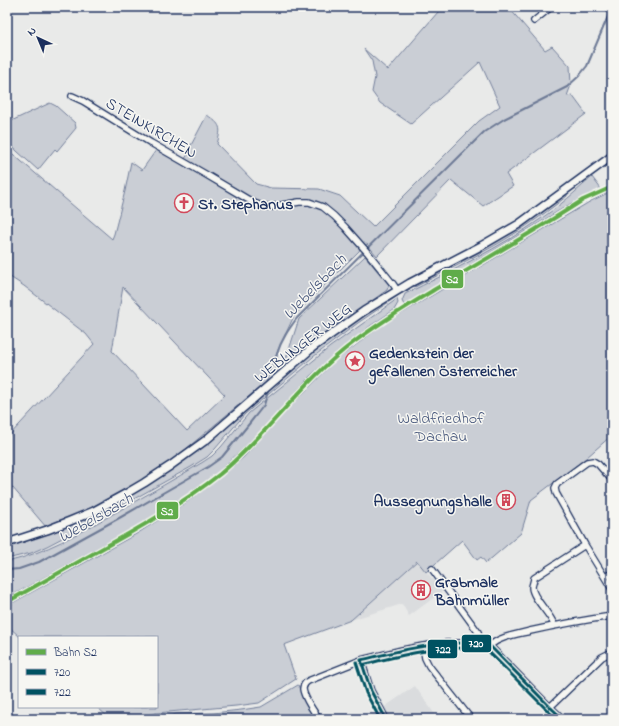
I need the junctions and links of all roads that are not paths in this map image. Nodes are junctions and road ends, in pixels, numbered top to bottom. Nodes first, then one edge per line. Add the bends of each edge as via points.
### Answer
1 (550, 7) edge
2 (534, 21) dead end
3 (72, 96) dead end
4 (612, 156) edge
5 (397, 290) junction
6 (612, 480) edge
7 (7, 542) edge
8 (585, 545) junction
9 (432, 569) dead end
10 (612, 573) edge
11 (605, 577) junction
12 (612, 588) edge
13 (612, 616) edge
14 (554, 625) junction
15 (480, 643) junction
16 (423, 646) junction
17 (490, 646) junction
18 (612, 652) edge
19 (361, 660) junction
20 (550, 707) junction
21 (318, 719) edge
22 (386, 719) edge
23 (471, 719) edge
24 (563, 719) edge

1 - 2 street
3 - 5 street, STEINKIRCHEN via 254,203 271,207 309,202 323,207 363,247
4 - 5 street, WEBLINGER WEG via 519,224
5 - 7 street, WEBLINGER WEG via 312,348 206,440 170,466 94,511 47,530
6 - 8 street via 593,461 572,473 555,488
8 - 11 street
8 - 14 street via 534,578 532,588
9 - 15 street via 478,632
10 - 11 street
11 - 12 street
13 - 14 street
14 - 17 street via 501,639
15 - 16 street
15 - 17 street
16 - 19 street
16 - 23 street via 429,666
17 - 20 street
18 - 20 street via 602,657
19 - 21 street via 308,681 304,686 303,691
19 - 22 street via 371,690
20 - 24 street

